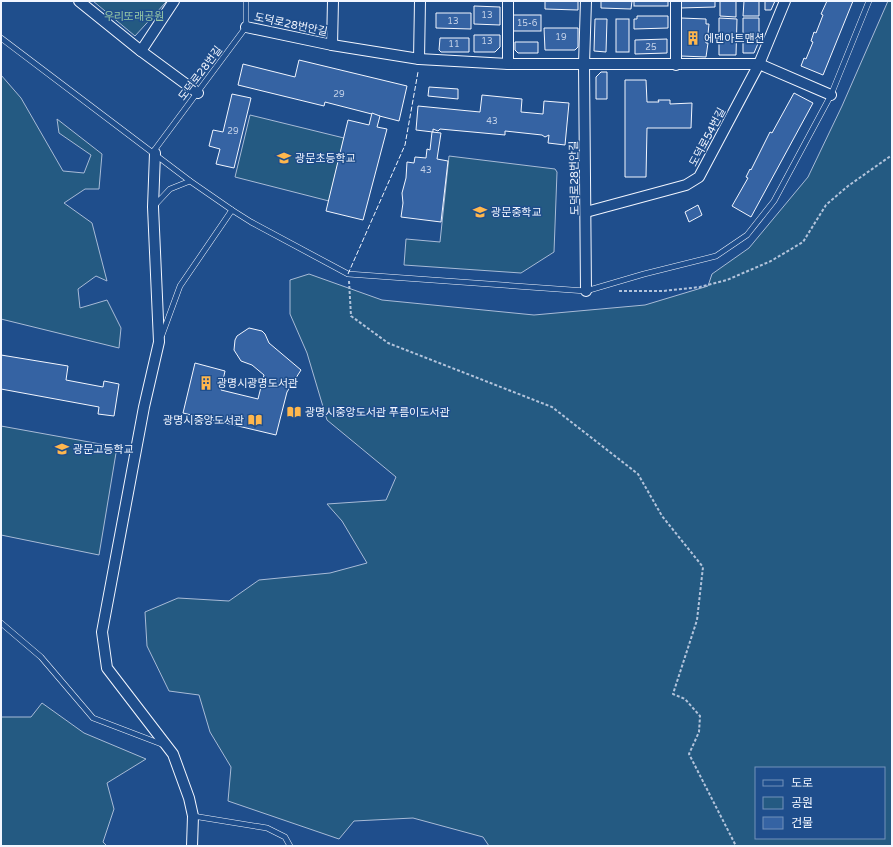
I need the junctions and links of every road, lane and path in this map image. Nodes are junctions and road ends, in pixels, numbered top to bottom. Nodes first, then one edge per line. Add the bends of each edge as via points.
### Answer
1 (79, 1) edge
2 (174, 1) edge
3 (246, 1) edge
4 (333, 1) edge
5 (420, 1) edge
6 (508, 1) edge
7 (586, 1) edge
8 (676, 1) edge
9 (785, 1) edge
10 (869, 1) edge
11 (246, 28) junction
12 (1, 38) edge
13 (332, 45) junction
14 (141, 51) junction
15 (419, 59) junction
16 (508, 64) junction
17 (584, 64) junction
18 (759, 64) junction
19 (676, 65) junction
20 (198, 93) junction
21 (831, 95) junction
22 (154, 152) junction
23 (892, 155) edge
24 (190, 181) junction
25 (153, 207) junction
26 (232, 210) junction
27 (586, 212) junction
28 (348, 274) junction
29 (586, 291) junction
30 (617, 291) dead end
31 (159, 342) junction
32 (1, 623) edge
33 (166, 746) junction
34 (193, 816) junction
35 (192, 846) edge
36 (290, 846) edge
37 (736, 846) edge

1 - 14 street
2 - 14 street
3 - 11 lane
4 - 13 street, 도덕로28번안길
5 - 15 street
6 - 16 street
7 - 17 street, 도덕로28번안길
8 - 19 street
9 - 18 street, 도덕로54번길
10 - 21 lane
11 - 13 street, 도덕로28번안길
11 - 20 lane, 도덕로28번길
12 - 22 lane
13 - 15 street, 도덕로28번안길
14 - 20 street
15 - 16 street, 도덕로28번안길
16 - 17 street, 도덕로28번안길
17 - 19 street, 도덕로28번안길
17 - 27 street, 도덕로28번안길
18 - 19 street, 도덕로28번안길
18 - 21 street, 도덕로28번안길
18 - 27 street, 도덕로54번길 via 699,177 686,185
20 - 22 lane, 도덕로28번길
21 - 29 lane via 774,202 747,235 716,256
22 - 24 lane
22 - 25 street
23 - 30 path via 826,205 803,242 771,261 727,280 700,287 663,291
24 - 25 lane via 170,189
24 - 26 lane
25 - 31 street
26 - 28 lane
26 - 31 lane via 180,286
27 - 29 street, 도덕로28번안길
28 - 29 lane
28 - 37 path via 350,316 388,343 552,407 638,474 662,516 703,567 697,620 674,694 685,699 700,716 699,732 689,754
31 - 33 street via 144,407 102,632 107,668
32 - 33 lane via 41,657 93,718
33 - 34 street via 173,754
34 - 35 street
34 - 36 lane via 267,828 285,837

